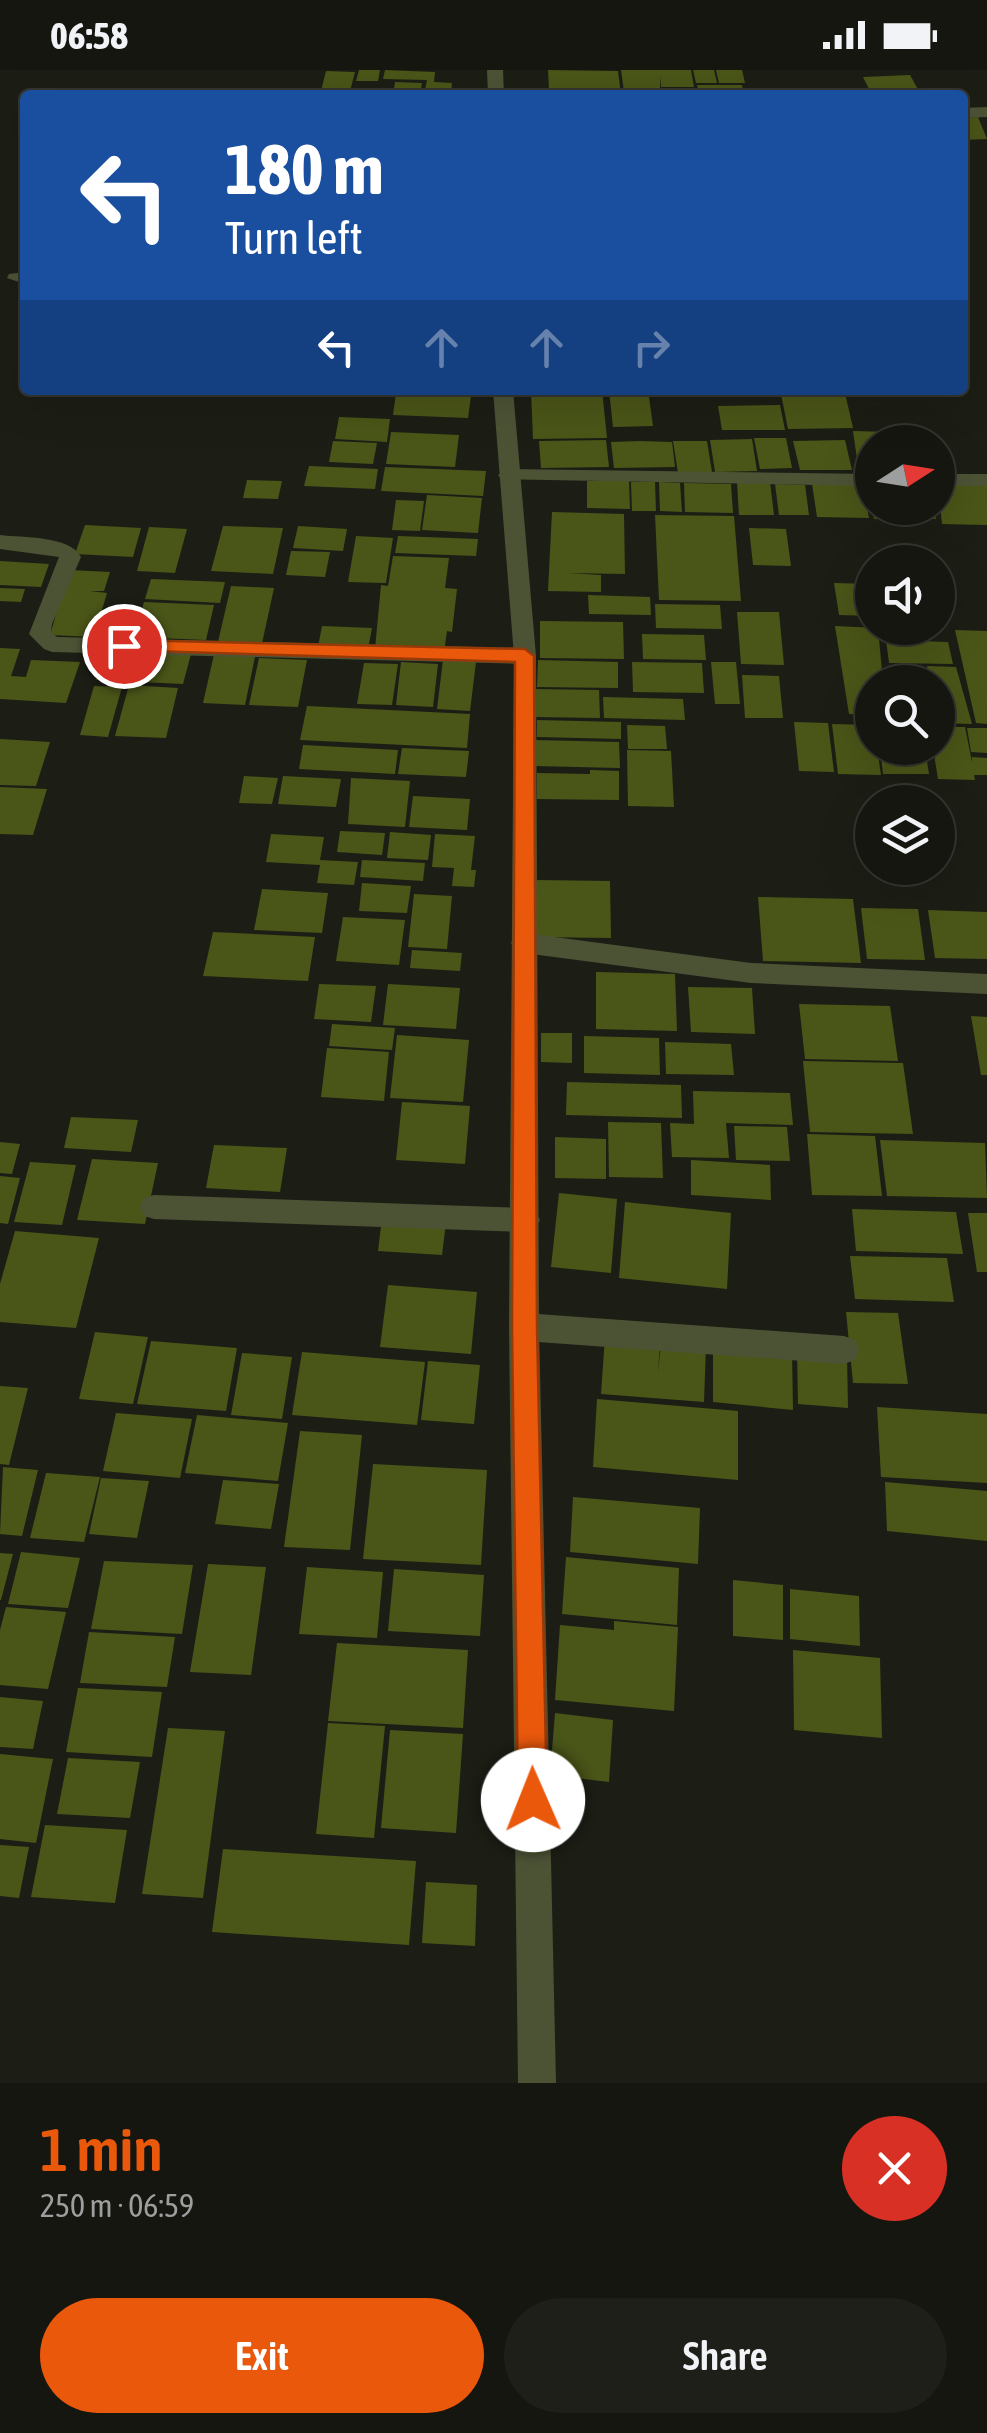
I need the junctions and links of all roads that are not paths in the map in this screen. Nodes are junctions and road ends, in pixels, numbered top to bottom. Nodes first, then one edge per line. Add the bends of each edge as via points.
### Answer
1 (503, 395) edge
2 (508, 474) junction
3 (855, 480) edge
4 (955, 480) edge
5 (987, 480) edge
6 (0, 542) edge
7 (525, 656) junction
8 (524, 943) junction
9 (987, 984) edge
10 (154, 1207) dead end
11 (525, 1220) junction
12 (524, 1327) junction
13 (844, 1350) dead end
14 (537, 2083) edge

1 - 2 street
2 - 3 street
2 - 7 street
4 - 5 street
6 - 7 street via 67,550 70,557 41,624 40,634 52,644
7 - 8 street
8 - 9 street via 752,974
8 - 11 street
10 - 11 street
11 - 12 street
12 - 13 street
12 - 14 street

